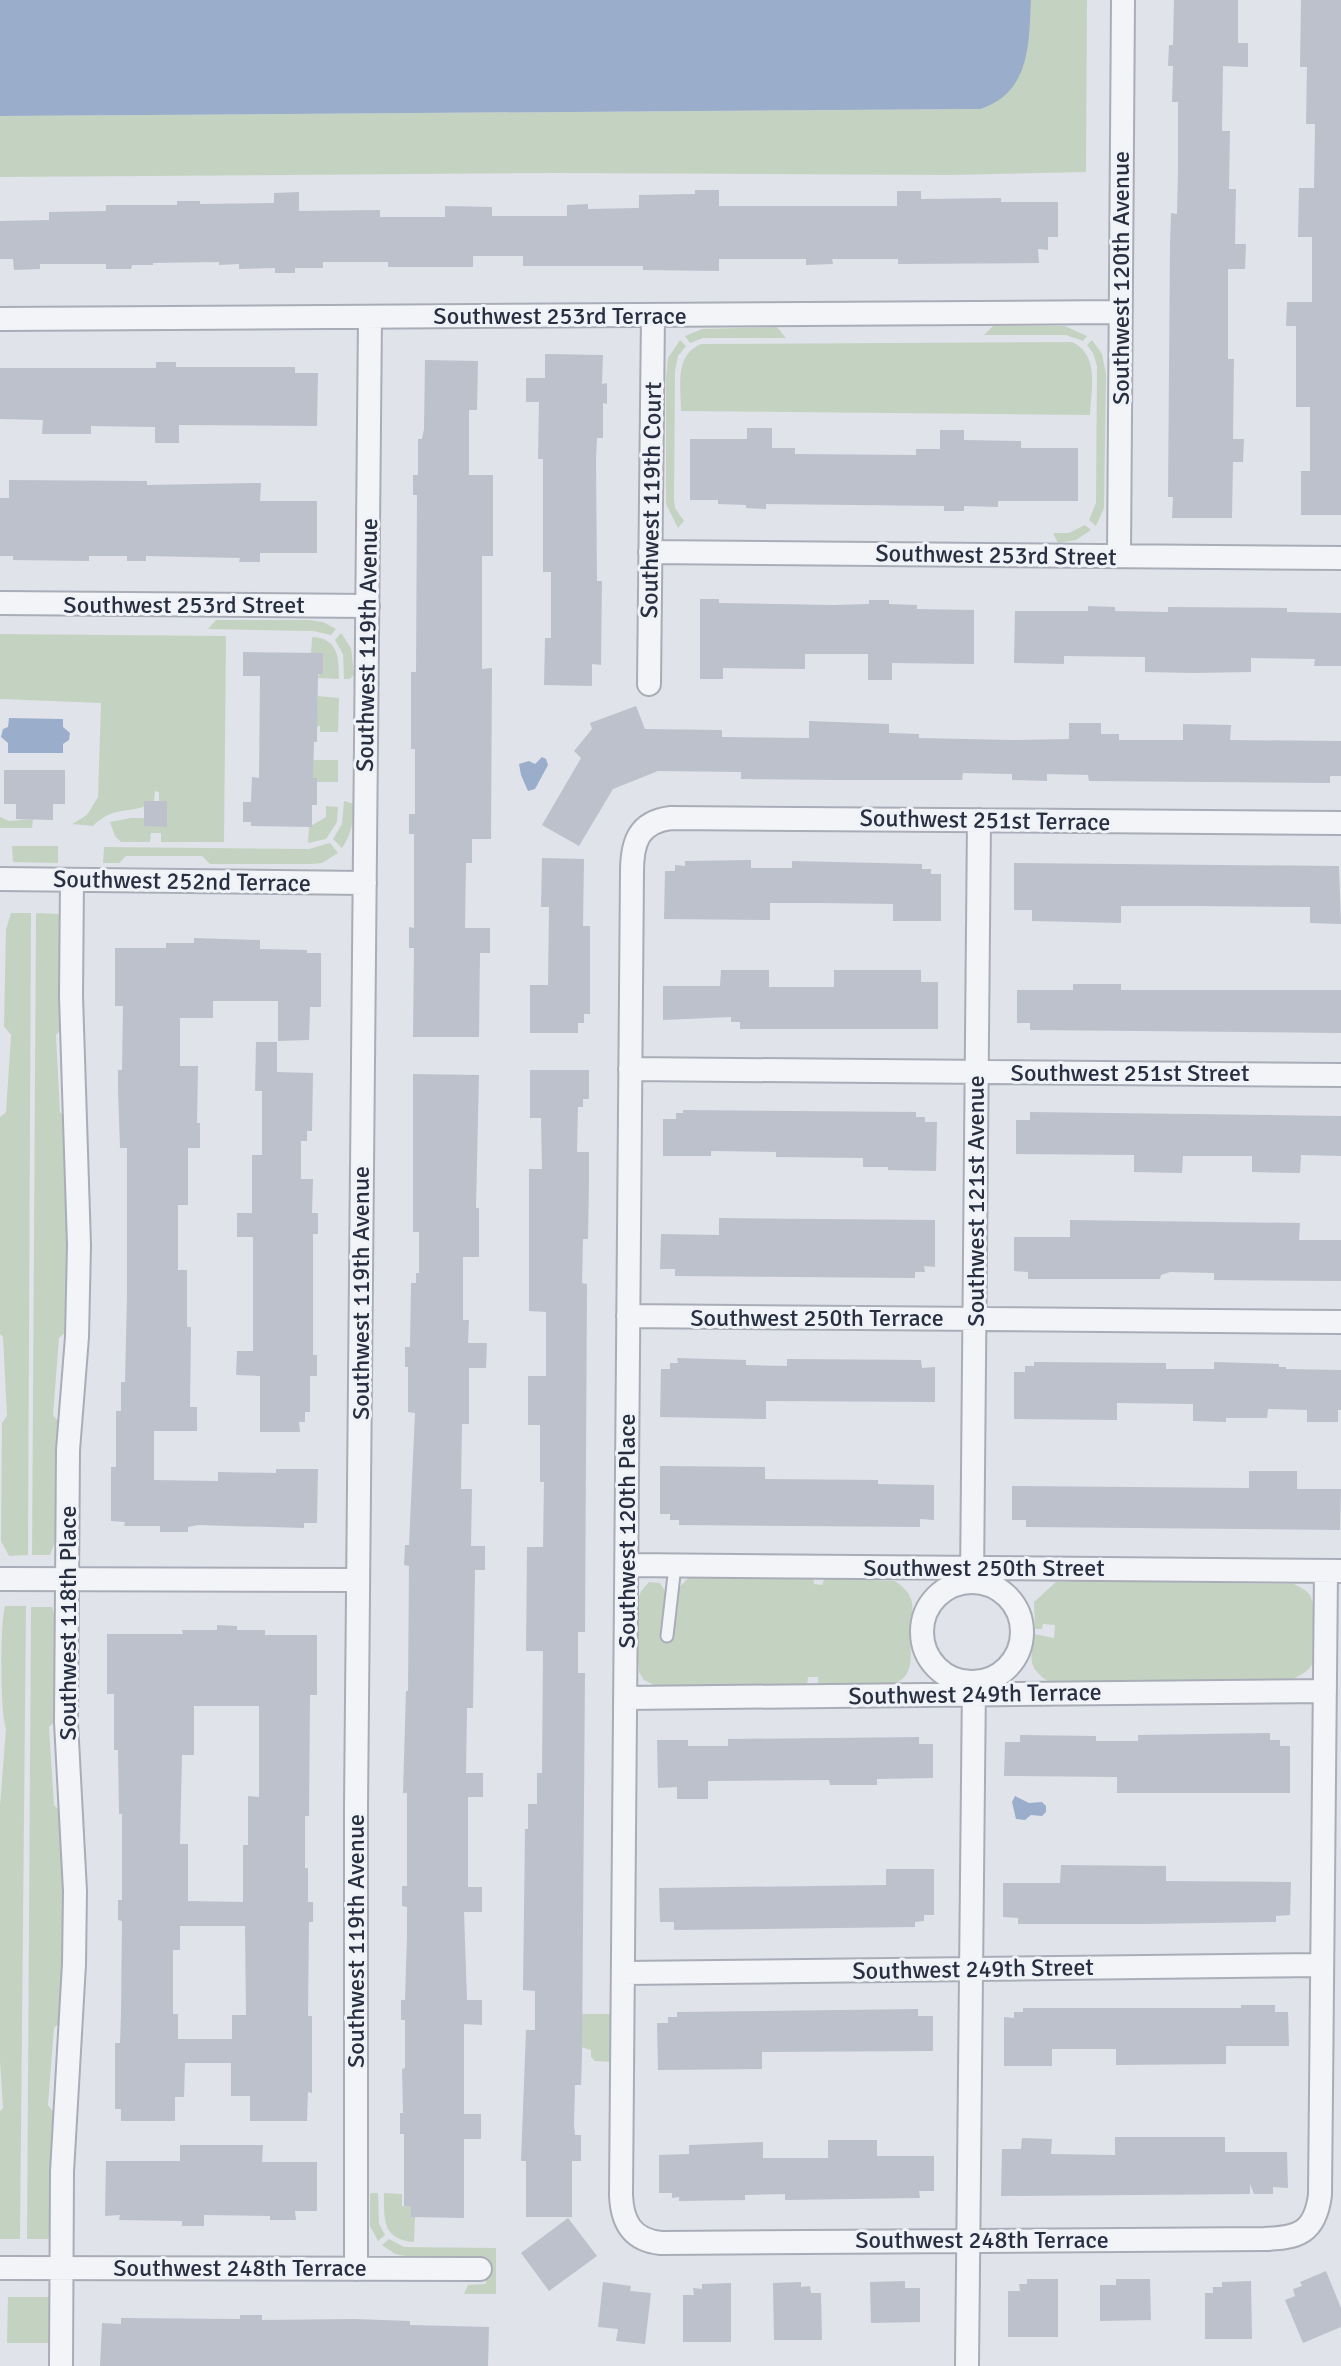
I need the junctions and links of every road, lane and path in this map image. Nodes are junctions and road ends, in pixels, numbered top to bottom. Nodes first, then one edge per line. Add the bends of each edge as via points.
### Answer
1 (1123, 0) edge
2 (1120, 312) junction
3 (653, 315) junction
4 (370, 317) junction
5 (0, 319) edge
6 (650, 552) junction
7 (1119, 556) junction
8 (1341, 558) edge
9 (0, 603) edge
10 (368, 606) junction
11 (649, 684) dead end
12 (979, 820) junction
13 (1341, 823) edge
14 (636, 838) joint
15 (0, 879) edge
16 (72, 880) junction
17 (365, 883) junction
18 (630, 1069) junction
19 (977, 1072) junction
20 (1341, 1075) edge
21 (628, 1316) junction
22 (976, 1319) junction
23 (1341, 1322) edge
24 (627, 1565) junction
25 (675, 1566) junction
26 (1334, 1571) edge
27 (972, 1575) junction
28 (0, 1579) edge
29 (66, 1579) junction
30 (358, 1580) junction
31 (667, 1636) dead end
32 (974, 1689) junction
33 (1325, 1691) junction
34 (625, 1698) junction
35 (1322, 1965) junction
36 (970, 1969) junction
37 (624, 1973) junction
38 (627, 2223) joint
39 (968, 2241) junction
40 (61, 2267) junction
41 (0, 2268) edge
42 (356, 2269) junction
43 (480, 2269) dead end
44 (61, 2366) edge
45 (967, 2366) edge

1 - 2 street, Southwest 120th Avenue
2 - 3 street, Southwest 253rd Terrace
2 - 7 street, Southwest 120th Avenue
3 - 4 street, Southwest 253rd Terrace
3 - 6 street, Southwest 119th Court
4 - 5 street, Southwest 253rd Terrace
4 - 10 street, Southwest 119th Avenue
6 - 7 street, Southwest 253rd Street
6 - 11 street, Southwest 119th Court
7 - 8 street, Southwest 253rd Street
9 - 10 street, Southwest 253rd Street
10 - 17 street, Southwest 119th Avenue
12 - 13 street, Southwest 251st Terrace
12 - 14 street, Southwest 251st Terrace via 671,818 650,824
12 - 19 street, Southwest 121st Avenue
14 - 18 street, Southwest 120th Place
15 - 16 street, Southwest 252nd Terrace
16 - 17 street, Southwest 252nd Terrace
16 - 29 street, Southwest 118th Place via 79,1185
17 - 30 street, Southwest 119th Avenue
18 - 19 street, Southwest 251st Street
18 - 21 street, Southwest 120th Place
19 - 20 street, Southwest 251st Street
19 - 22 street, Southwest 121st Avenue
21 - 22 street, Southwest 250th Terrace
21 - 24 street, Southwest 120th Place
22 - 23 street, Southwest 250th Terrace
22 - 27 street, Southwest 121st Avenue
24 - 25 street, Southwest 250th Street
24 - 34 street, Southwest 120th Place
25 - 27 street, Southwest 250th Street
25 - 31 lane
26 - 27 street, Southwest 250th Street
26 - 33 street
27 - 32 street via 1012,1602 1022,1631 1009,1667
27 - 32 street via 934,1598 923,1617 921,1638 928,1658 943,1674
28 - 29 street
29 - 30 street
29 - 40 street, Southwest 118th Place via 75,1920
30 - 42 street, Southwest 119th Avenue
32 - 33 street, Southwest 249th Terrace
32 - 34 street, Southwest 249th Terrace
32 - 36 street
33 - 35 street
34 - 37 street, Southwest 120th Place
35 - 36 street, Southwest 249th Street
35 - 39 street, Southwest 248th Terrace via 1320,2195 1312,2222 1303,2232 1292,2238
36 - 37 street, Southwest 249th Street
36 - 39 street
37 - 38 street, Southwest 120th Place via 621,2195
38 - 39 street, Southwest 248th Terrace via 641,2239 661,2243
39 - 45 street
40 - 41 street, Southwest 248th Terrace
40 - 42 street, Southwest 248th Terrace
40 - 44 street, Southwest 118th Place
42 - 43 street, Southwest 248th Terrace

